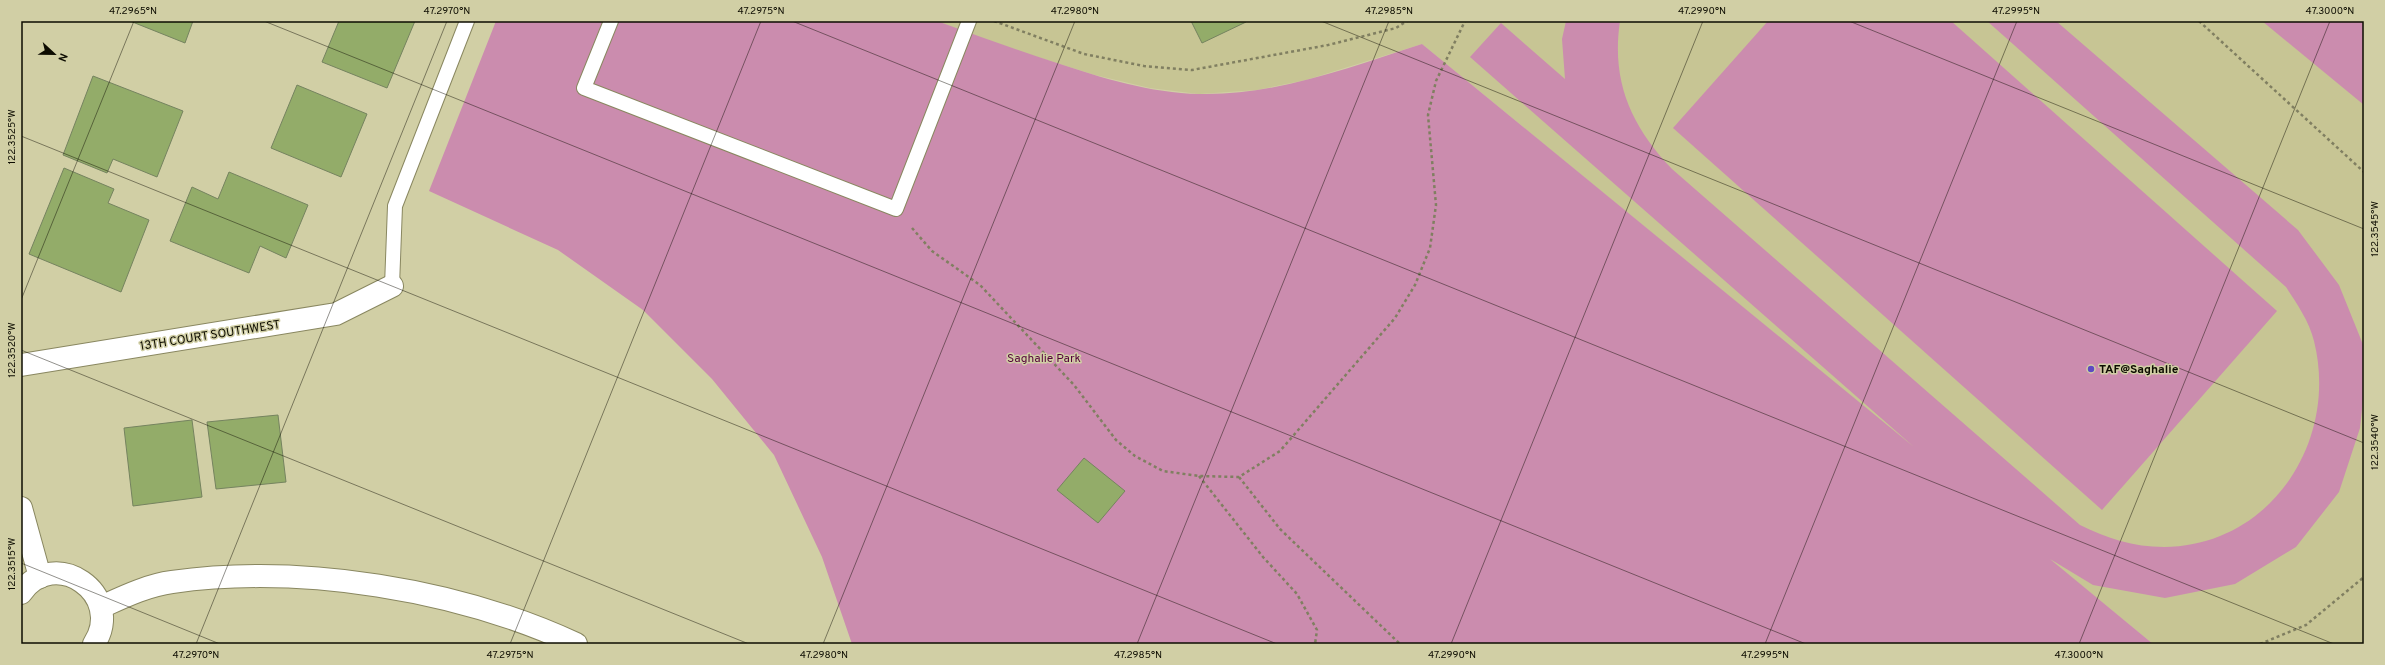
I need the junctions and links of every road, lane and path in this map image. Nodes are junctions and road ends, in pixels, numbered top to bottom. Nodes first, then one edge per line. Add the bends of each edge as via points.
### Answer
1 (467, 21) edge
2 (610, 21) edge
3 (969, 21) edge
4 (994, 21) edge
5 (1408, 21) edge
6 (1465, 21) edge
7 (2199, 21) edge
8 (2364, 172) edge
9 (896, 209) junction
10 (392, 286) joint
11 (21, 365) edge
12 (1199, 476) junction
13 (1239, 477) junction
14 (21, 508) edge
15 (40, 577) junction
16 (2364, 577) edge
17 (21, 593) edge
18 (101, 607) junction
19 (94, 644) edge
20 (576, 644) edge
21 (1315, 644) edge
22 (1400, 644) edge
23 (2260, 644) edge

1 - 10 lane via 395,206
2 - 9 lane via 584,88
3 - 9 lane
4 - 5 path via 1084,54 1144,66 1192,70 1328,45 1396,28
6 - 13 path via 1436,81 1428,115 1436,205 1430,248 1415,285 1395,318 1280,451
7 - 8 path
9 - 12 path via 932,252 980,285 1074,385 1116,440 1135,456 1163,471
10 - 11 street, 13TH COURT SOUTHWEST via 336,314
12 - 13 path
12 - 21 path via 1297,594 1317,630
13 - 22 path via 1280,529
14 - 15 street
15 - 17 street via 26,586
15 - 18 street via 55,573 70,575 84,582 95,593
16 - 23 path via 2306,625
18 - 19 street via 102,622
18 - 20 street via 123,596 171,582 256,576 323,580 412,590 500,613

